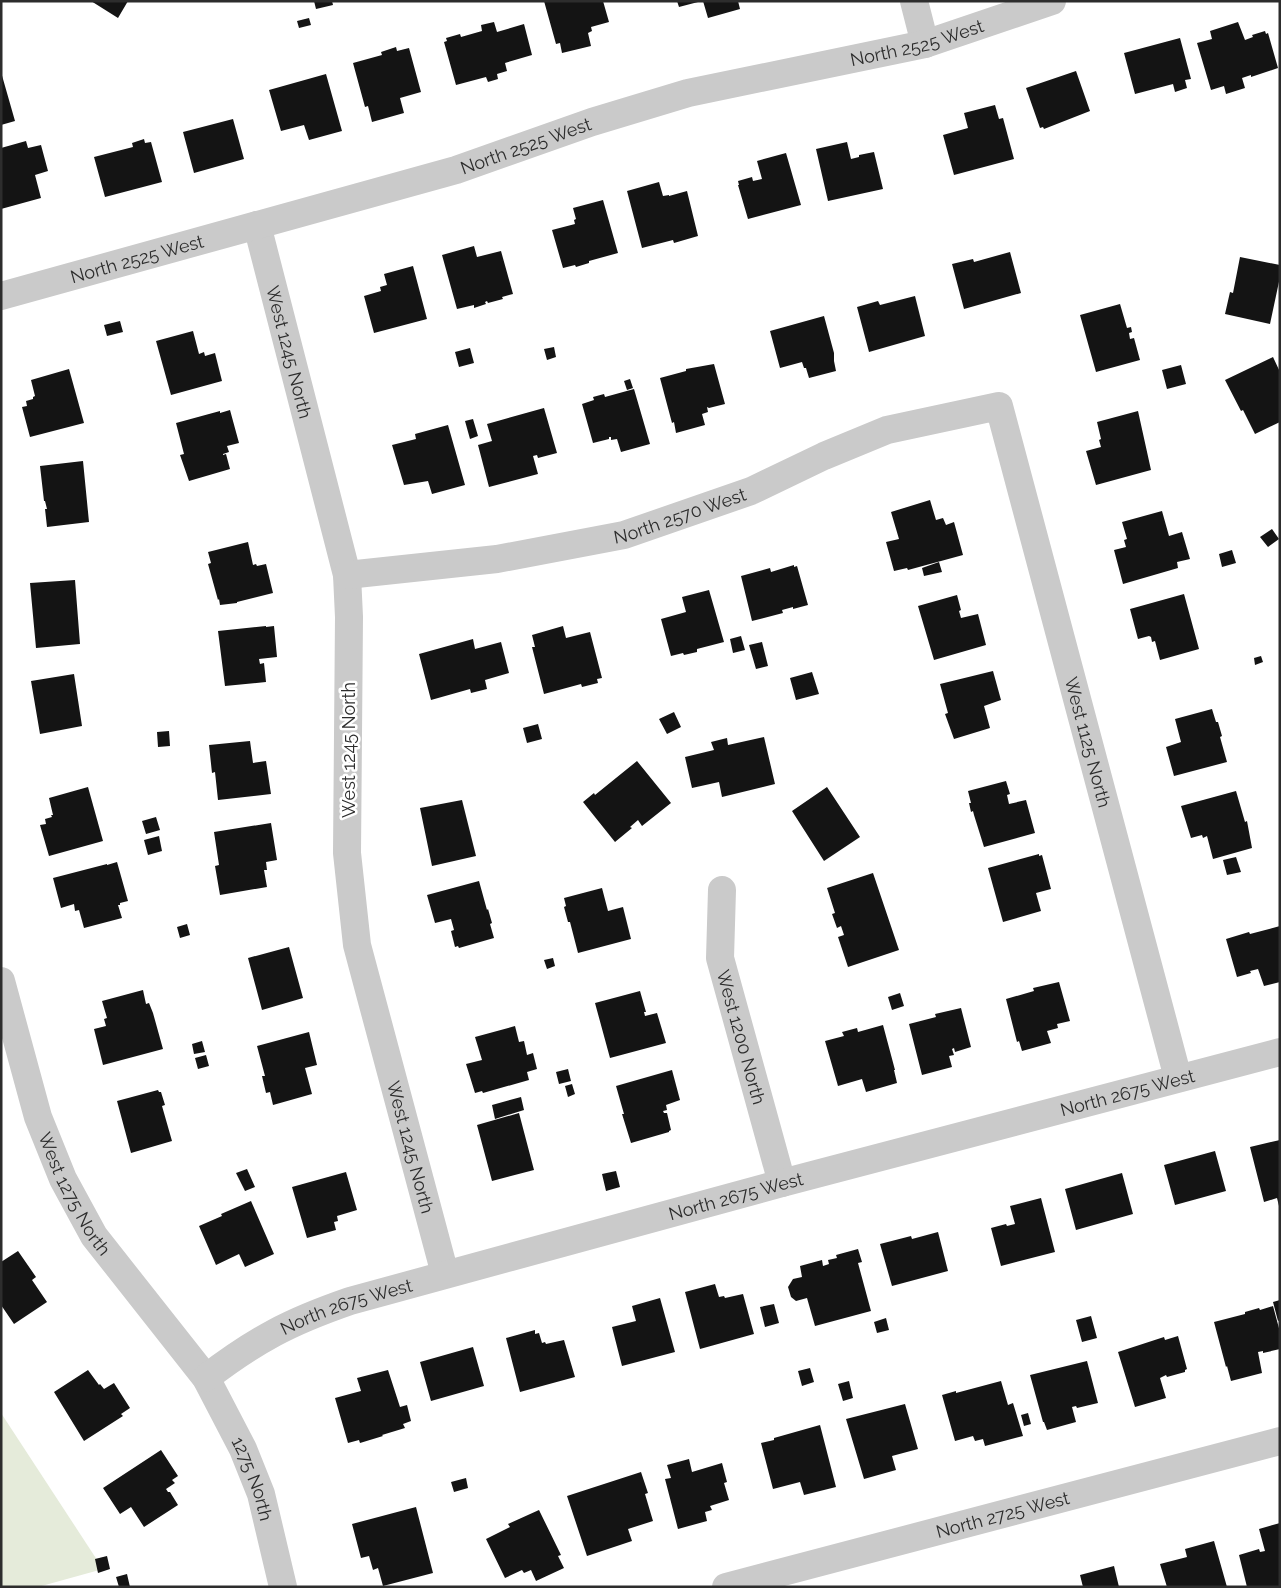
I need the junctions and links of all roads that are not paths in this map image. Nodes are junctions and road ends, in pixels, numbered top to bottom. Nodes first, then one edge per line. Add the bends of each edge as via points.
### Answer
1 (914, 1) edge
2 (1052, 1) edge
3 (925, 44) junction
4 (257, 225) junction
5 (1, 296) edge
6 (1000, 406) joint
7 (347, 575) junction
8 (722, 890) dead end
9 (1, 981) edge
10 (1280, 1052) edge
11 (1178, 1078) junction
12 (782, 1182) junction
13 (446, 1274) junction
14 (206, 1378) junction
15 (1280, 1441) edge
16 (283, 1587) edge
17 (726, 1587) edge

1 - 3 street
2 - 3 street, North 2525 West
3 - 4 street, North 2525 West via 688,94 592,122 456,170
4 - 5 street, North 2525 West
4 - 7 street, West 1245 North
6 - 7 street, North 2570 West via 887,430 751,491 624,535 497,559
6 - 11 street, West 1125 North
7 - 13 street, West 1245 North via 350,617 348,853 357,945
8 - 12 street, West 1200 North via 720,958
9 - 14 street, West 1275 North via 38,1117 63,1179 94,1236
10 - 11 street, North 2675 West
11 - 12 street, North 2675 West
12 - 13 street, North 2675 West
13 - 14 street, North 2675 West via 311,1315 274,1332
14 - 16 street, 1275 North via 243,1449 261,1494
15 - 17 street, North 2725 West

